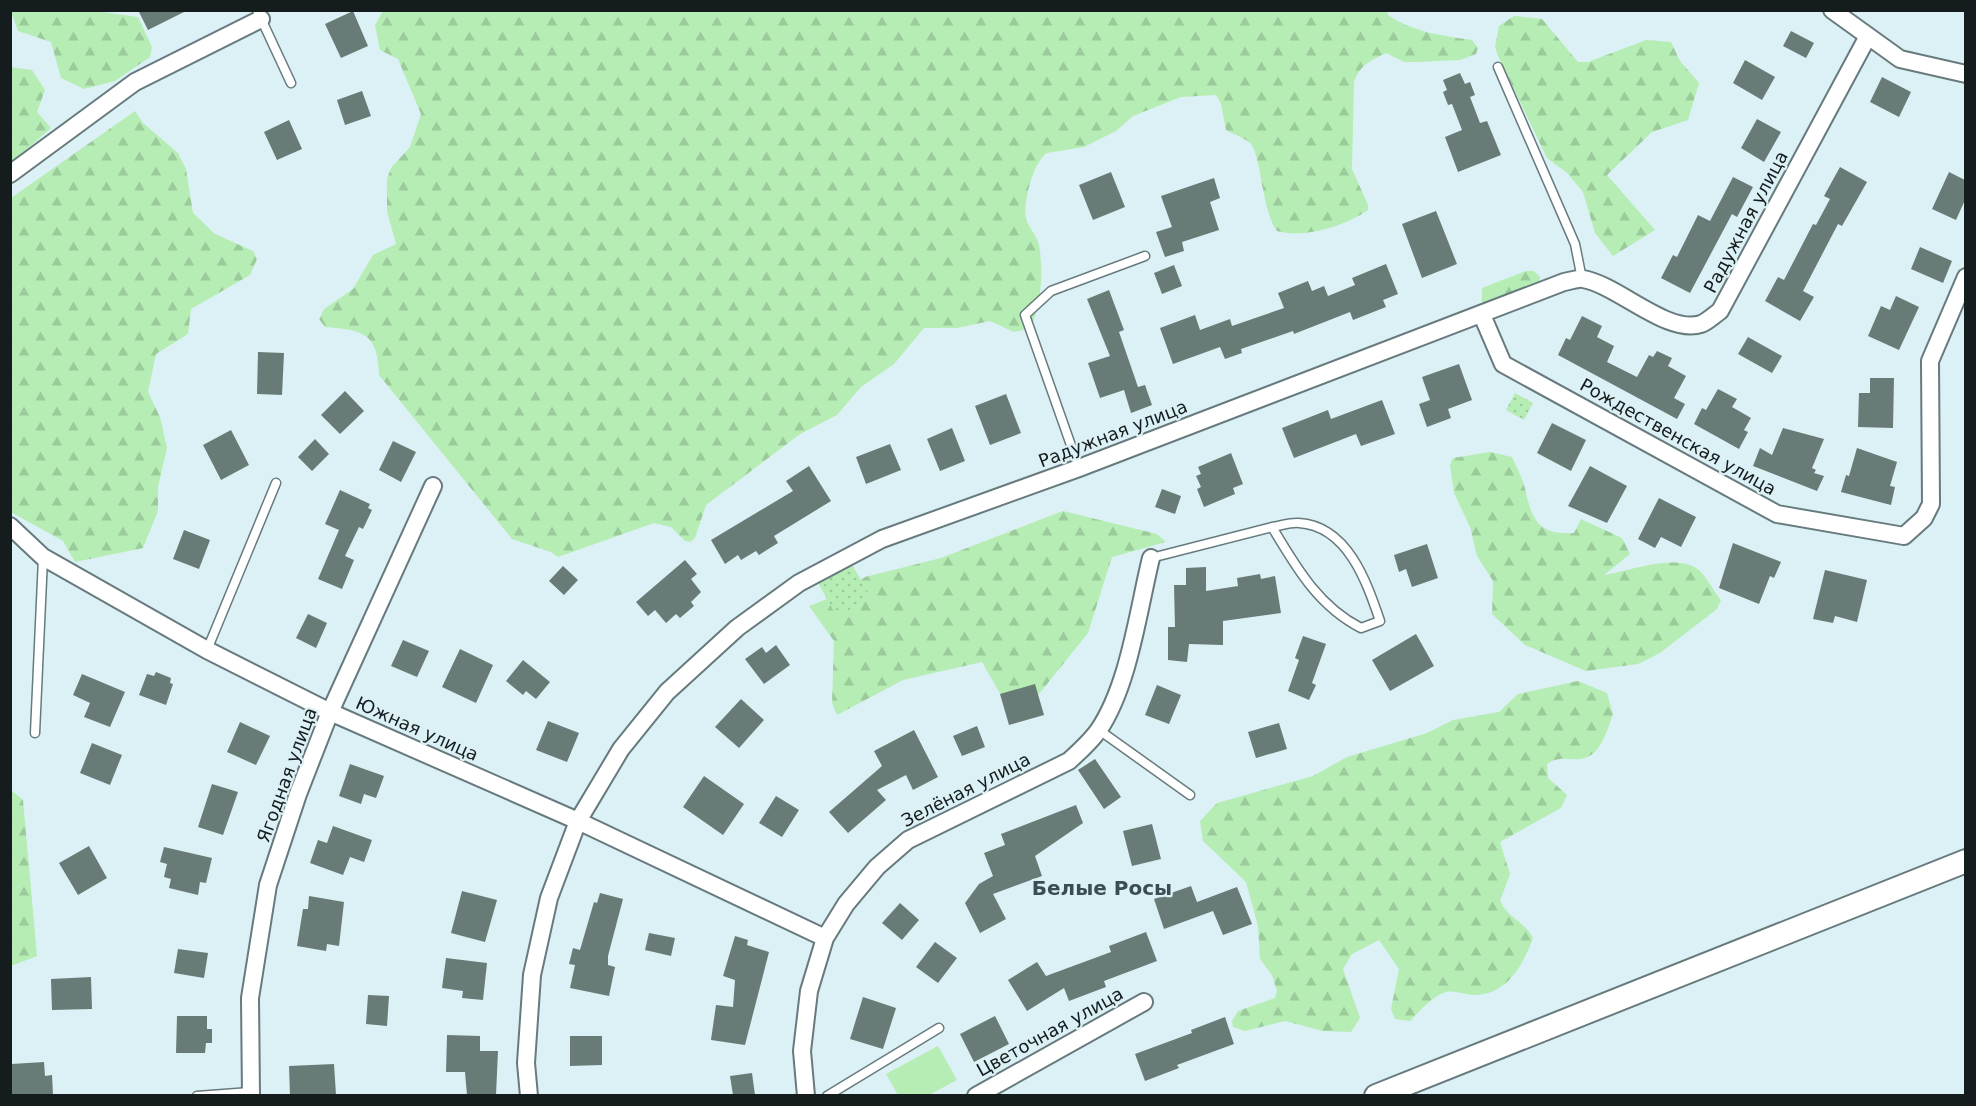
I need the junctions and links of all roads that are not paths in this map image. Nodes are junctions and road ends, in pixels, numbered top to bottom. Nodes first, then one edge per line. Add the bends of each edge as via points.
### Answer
1 (1832, 10) edge
2 (259, 15) edge
3 (1867, 38) junction
4 (1498, 67) dead end
5 (1965, 74) edge
6 (291, 83) dead end
7 (10, 174) edge
8 (1145, 256) dead end
9 (1965, 277) edge
10 (1582, 279) junction
11 (1482, 315) junction
12 (1079, 468) junction
13 (276, 483) dead end
14 (433, 486) dead end
15 (10, 526) edge
16 (1272, 527) junction
17 (43, 557) junction
18 (1150, 558) joint
19 (207, 650) junction
20 (330, 712) junction
21 (1099, 730) junction
22 (35, 733) dead end
23 (1190, 795) dead end
24 (578, 821) junction
25 (1965, 861) edge
26 (825, 938) junction
27 (1144, 1002) dead end
28 (939, 1028) dead end
29 (250, 1094) edge
30 (196, 1095) edge
31 (529, 1095) edge
32 (807, 1095) edge
33 (827, 1095) edge
34 (976, 1095) edge
35 (1376, 1095) edge

1 - 3 street
2 - 6 lane
2 - 7 street via 135,82
3 - 5 street via 1900,59
3 - 10 street, Радужная улица via 1720,311 1702,324 1688,326 1669,321 1612,290
4 - 10 lane via 1575,244
8 - 12 lane via 1051,291 1025,315
9 - 11 street, Рождественская улица via 1930,361 1931,504 1924,518 1904,536 1777,514 1503,364
10 - 11 street, Радужная улица via 1564,282
11 - 12 street, Радужная улица
12 - 24 street, Радужная улица via 882,539 799,583 737,628 667,692 621,749
13 - 19 lane
14 - 20 street, Ягодная улица
15 - 17 street, Южная улица
16 - 16 lane via 1301,575 1341,618 1361,628 1380,621 1365,578 1348,550 1322,530 1299,523
16 - 18 lane
17 - 19 street, Южная улица
17 - 22 lane
18 - 21 street, Зелёная улица via 1125,667
19 - 20 street, Южная улица
20 - 24 street, Южная улица
20 - 29 street, Ягодная улица via 268,885 250,998
21 - 23 lane
21 - 26 street, Зелёная улица via 1069,761 908,840 877,867 846,904
24 - 26 street, Южная улица
24 - 31 street, Радужная улица via 549,898 532,975 526,1063
25 - 35 main road
26 - 32 street, Зелёная улица via 809,991 801,1051
27 - 34 street, Цветочная улица
28 - 33 lane
29 - 30 lane

